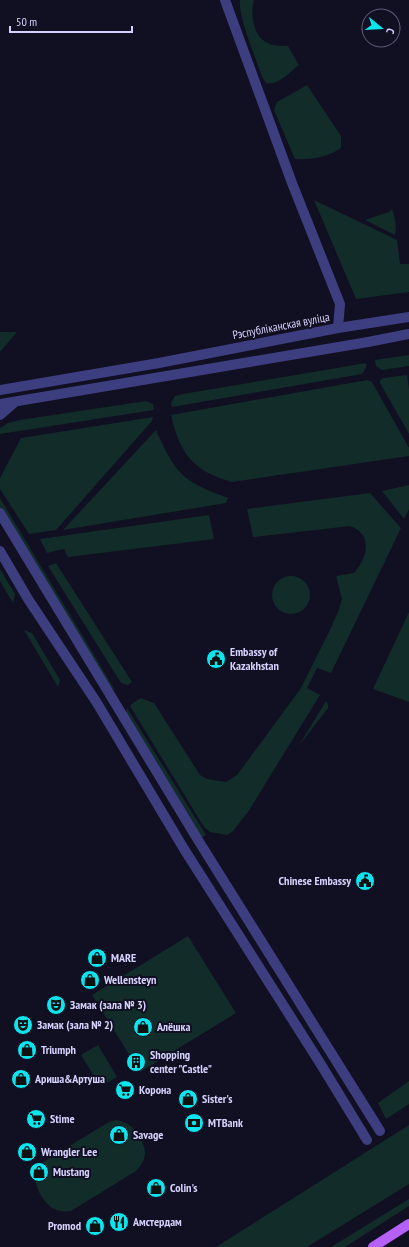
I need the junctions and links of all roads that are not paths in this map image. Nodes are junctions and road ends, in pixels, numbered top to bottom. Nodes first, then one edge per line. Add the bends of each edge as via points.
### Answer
1 (224, 0) edge
2 (409, 316) edge
3 (338, 328) junction
4 (409, 334) edge
5 (0, 390) edge
6 (17, 401) junction
7 (0, 404) edge
8 (0, 415) edge
9 (0, 513) edge
10 (0, 551) edge
11 (380, 1131) dead end
12 (367, 1140) dead end
13 (409, 1224) edge
14 (373, 1247) edge

1 - 3 street via 340,304
2 - 3 street, Рэспубліканская вуліца
3 - 5 street, Рэспубліканская вуліца via 159,363
4 - 6 street
6 - 7 street
6 - 8 street
9 - 11 street via 198,840
10 - 12 street via 28,599 98,703 184,849
13 - 14 main road

